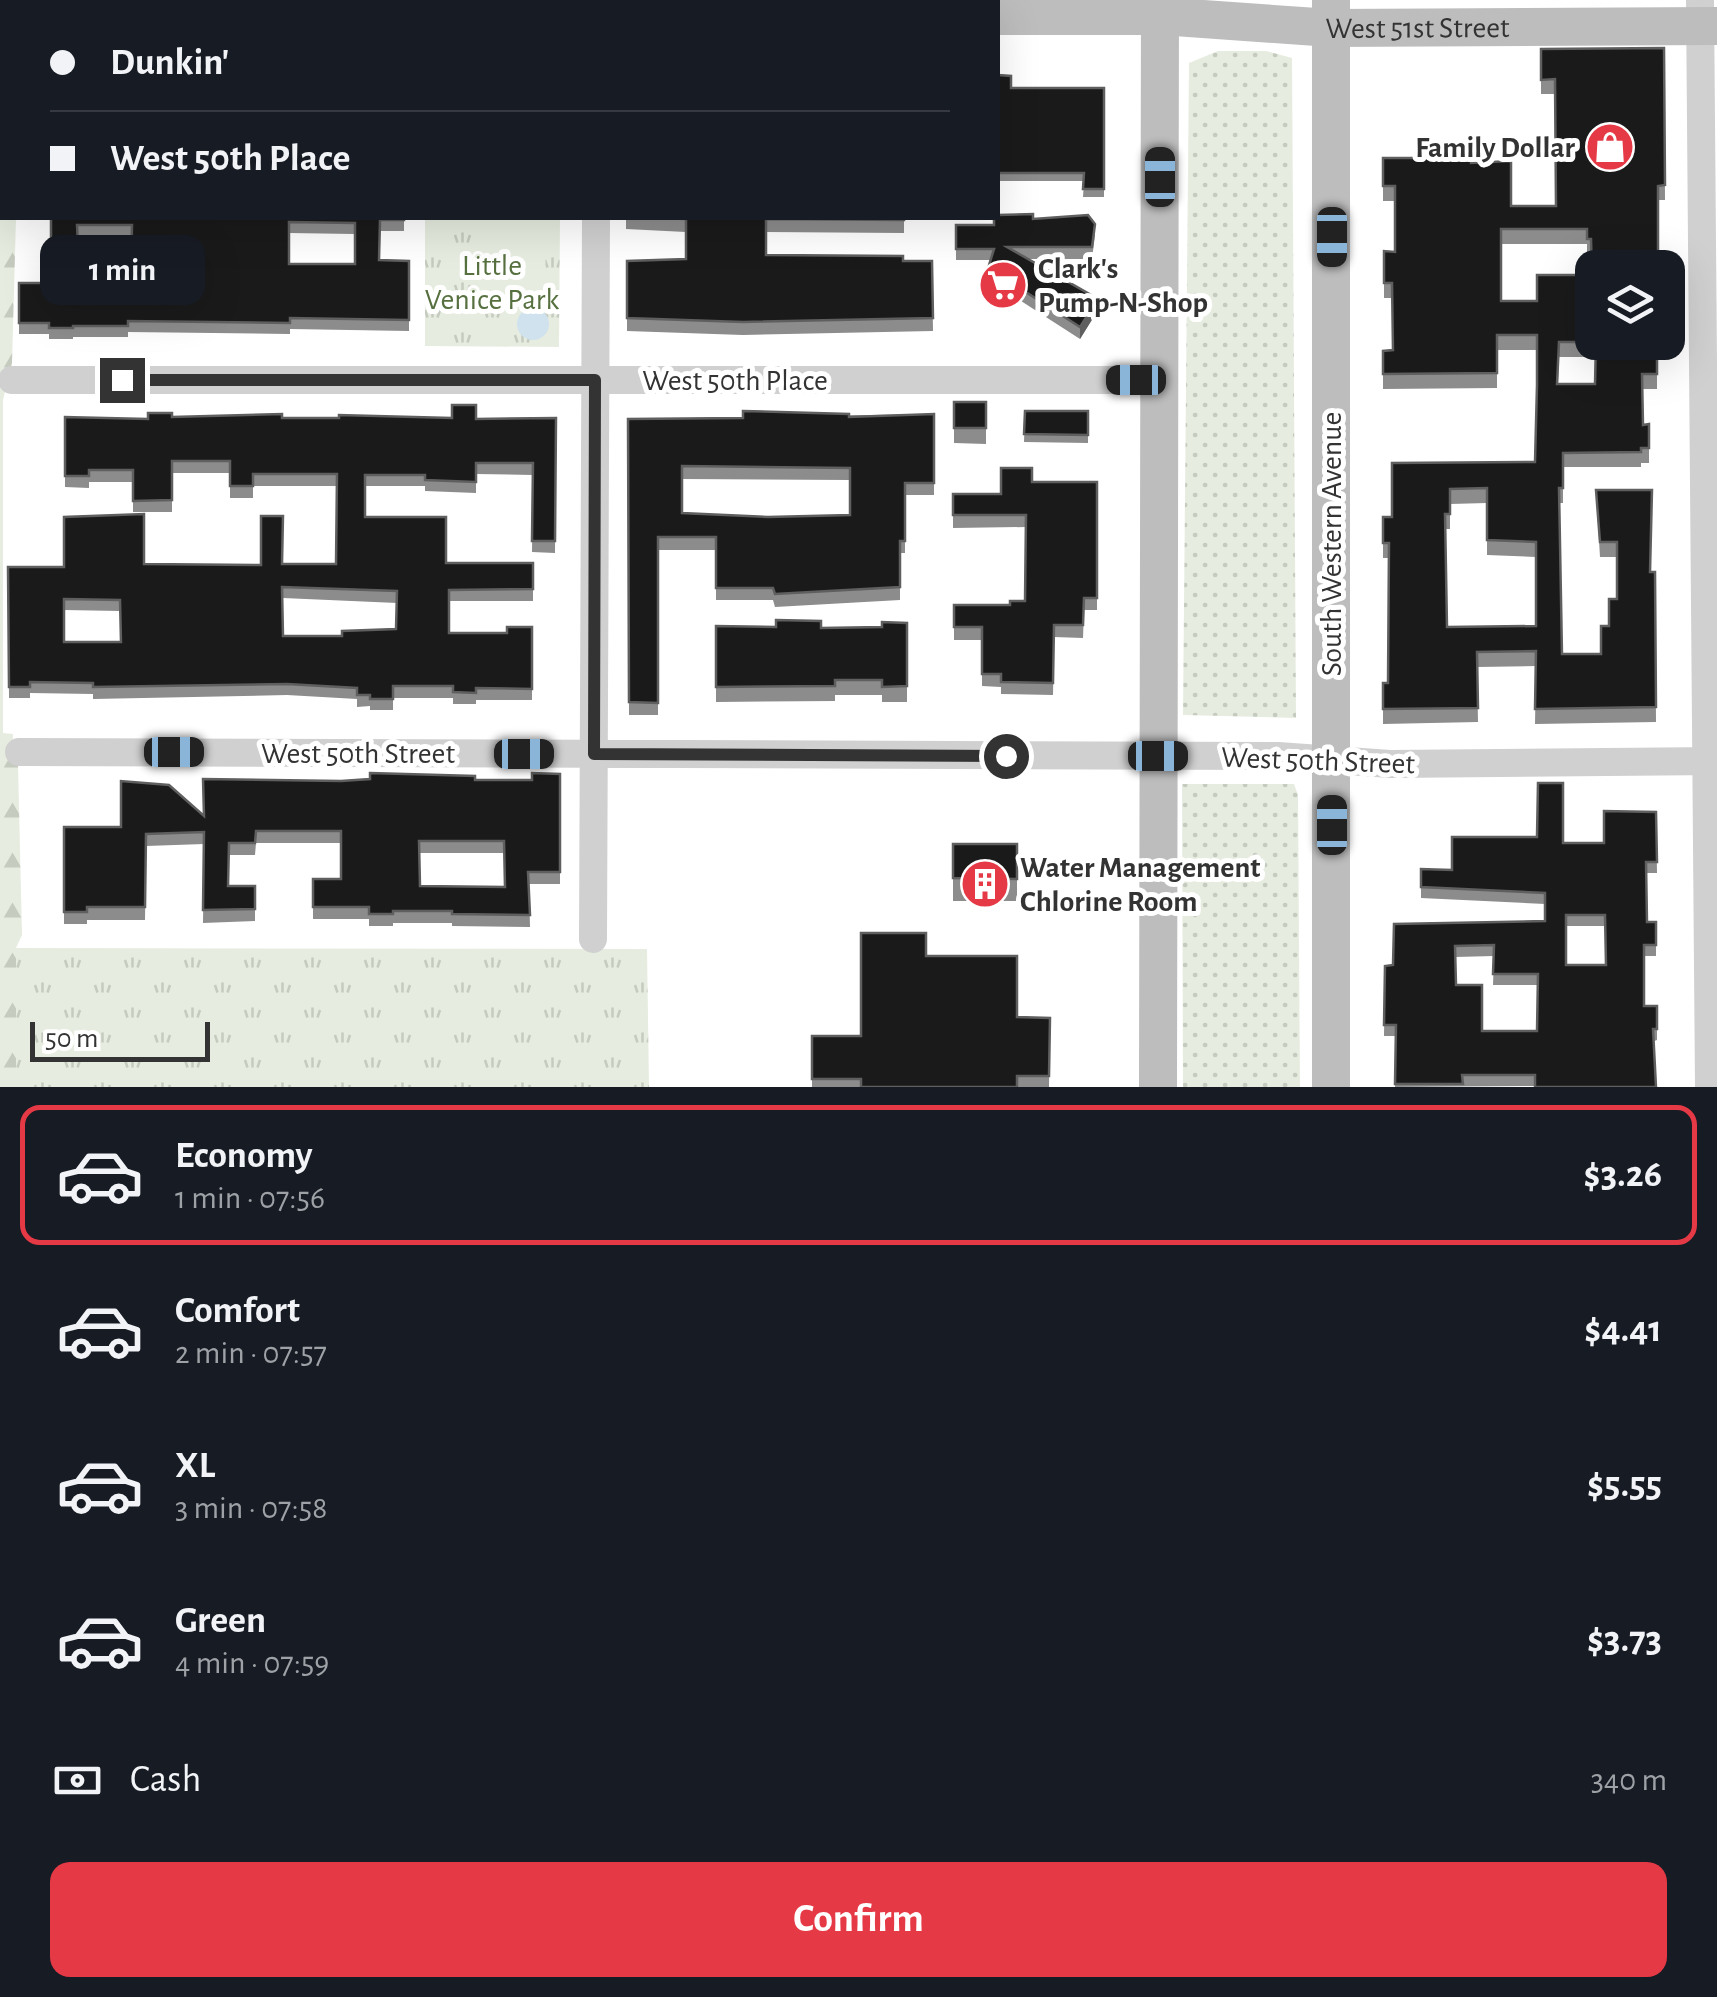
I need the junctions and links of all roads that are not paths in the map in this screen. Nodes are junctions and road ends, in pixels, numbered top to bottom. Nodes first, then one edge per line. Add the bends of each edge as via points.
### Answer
1 (1161, 8) edge
2 (1331, 14) edge
3 (1000, 16) edge
4 (1706, 18) edge
5 (596, 220) edge
6 (12, 380) dead end
7 (595, 380) junction
8 (1158, 380) junction
9 (19, 752) dead end
10 (594, 754) junction
11 (1158, 756) junction
12 (1332, 760) junction
13 (1712, 761) edge
14 (593, 938) dead end
15 (1158, 1087) edge
16 (1331, 1087) edge
17 (1708, 1087) edge

1 - 2 street, West 51st Street
1 - 3 street, West 51st Street
1 - 8 street
2 - 4 street, West 51st Street
2 - 12 street, South Western Avenue
4 - 13 street
5 - 7 street
6 - 7 street, West 50th Place
7 - 8 street, West 50th Place
7 - 10 street
8 - 11 street
9 - 10 street, West 50th Street
10 - 11 street, West 50th Street
10 - 14 street
11 - 12 street, West 50th Street
11 - 15 street
12 - 13 street, West 50th Street
12 - 16 street, South Western Avenue
13 - 17 street

